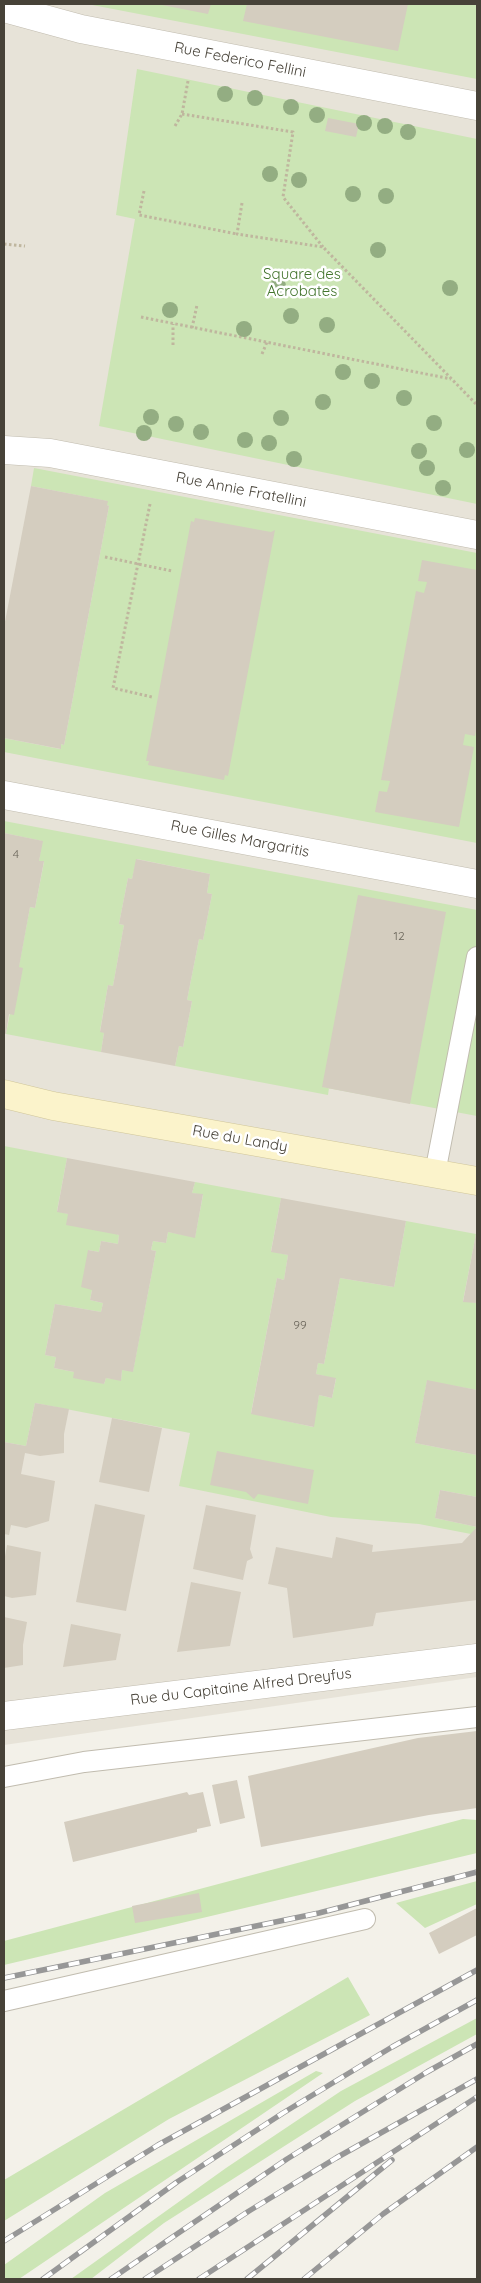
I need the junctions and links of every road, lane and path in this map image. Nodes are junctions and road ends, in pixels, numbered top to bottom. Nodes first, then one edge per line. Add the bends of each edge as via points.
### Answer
1 (4, 8) edge
2 (192, 51) junction
3 (477, 106) edge
4 (182, 114) junction
5 (175, 126) dead end
6 (144, 192) dead end
7 (242, 203) dead end
8 (237, 234) junction
9 (4, 244) edge
10 (25, 246) dead end
11 (323, 247) junction
12 (197, 305) dead end
13 (141, 317) dead end
14 (173, 324) junction
15 (192, 328) junction
16 (267, 342) junction
17 (172, 345) dead end
18 (262, 354) dead end
19 (452, 379) junction
20 (477, 406) edge
21 (4, 450) edge
22 (156, 474) junction
23 (477, 535) edge
24 (105, 557) dead end
25 (138, 564) junction
26 (172, 571) dead end
27 (152, 697) dead end
28 (4, 795) edge
29 (477, 884) edge
30 (477, 957) edge
31 (4, 1094) edge
32 (435, 1173) junction
33 (477, 1181) edge
34 (477, 1658) edge
35 (4, 1716) edge
36 (477, 1717) edge
37 (4, 1777) edge
38 (365, 1919) dead end
39 (4, 2001) edge

1 - 2 street, Rue Federico Fellini via 81,29
2 - 3 street, Rue Federico Fellini
2 - 4 path
4 - 5 path
4 - 11 path via 293,132 283,197
6 - 8 path via 139,215
7 - 8 path
8 - 11 path
9 - 10 path
11 - 19 path
12 - 15 path
13 - 14 path
14 - 15 path
14 - 17 path
15 - 16 path
16 - 18 path
16 - 19 path
19 - 20 path
21 - 22 street, Rue Annie Fratellini via 50,453
22 - 23 street, Rue Annie Fratellini
22 - 25 path
24 - 25 path
25 - 26 path
25 - 27 path via 113,688
28 - 29 street, Rue Gilles Margaritis
30 - 32 lane
31 - 32 main road, Rue du Landy via 53,1106
32 - 33 main road, Rue du Landy
34 - 35 street, Rue du Capitaine Alfred Dreyfus
36 - 37 lane via 84,1762
38 - 39 lane

